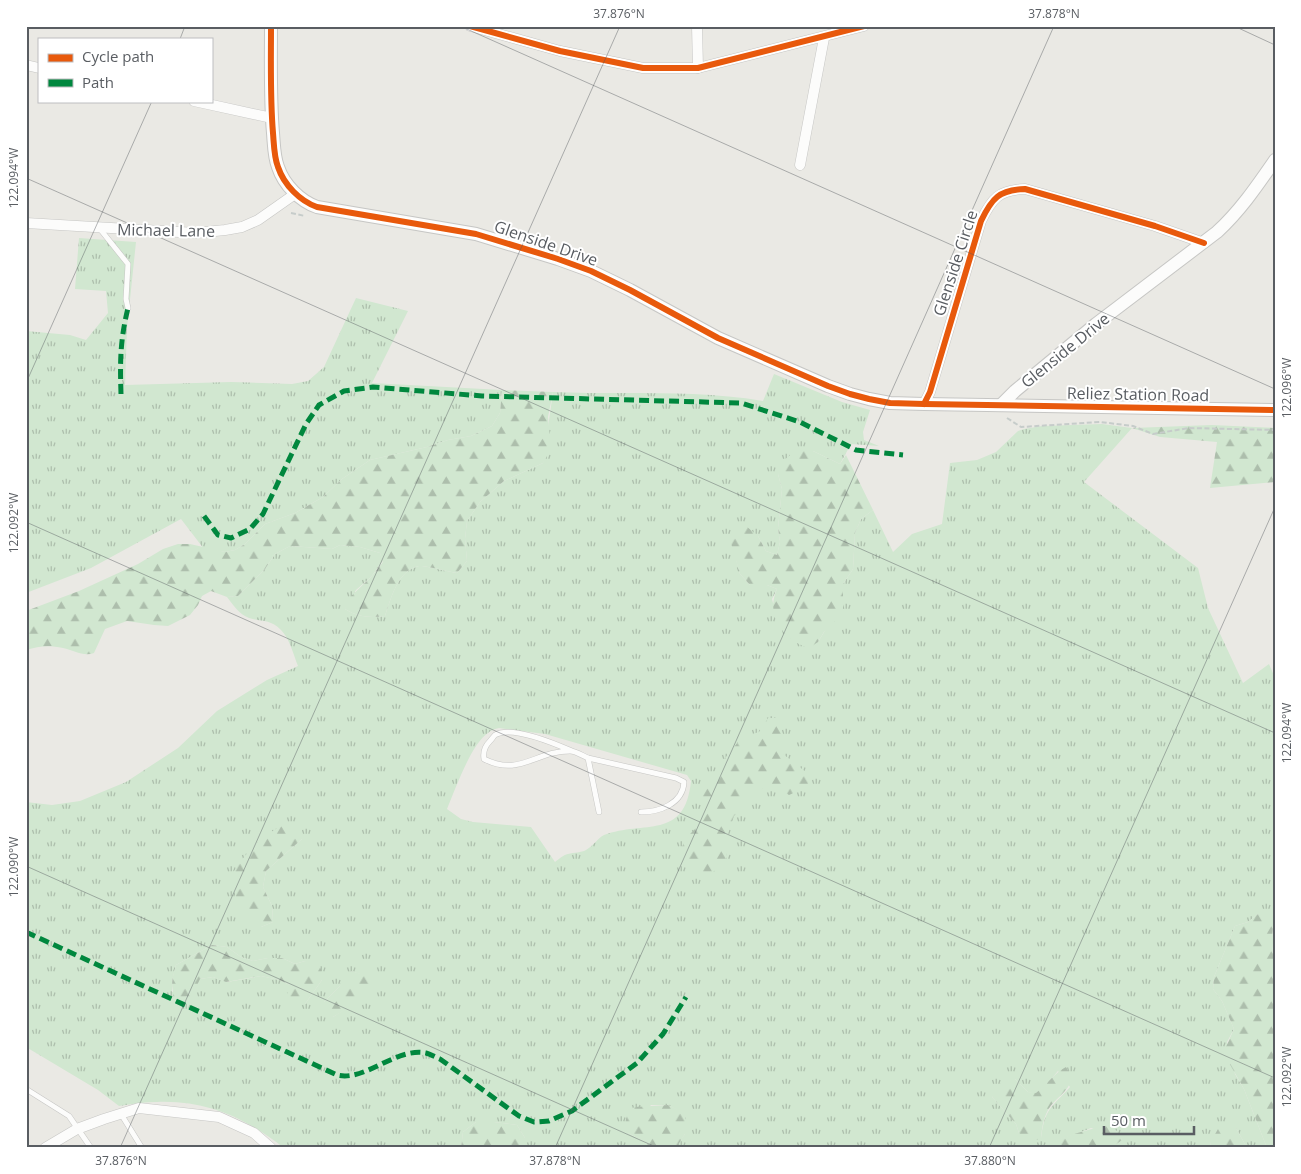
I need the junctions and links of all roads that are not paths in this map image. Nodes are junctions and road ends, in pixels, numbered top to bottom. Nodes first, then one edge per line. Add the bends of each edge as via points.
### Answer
1 (271, 26) edge
2 (470, 26) edge
3 (697, 26) edge
4 (864, 26) edge
5 (824, 38) junction
6 (698, 68) junction
7 (199, 102) edge
8 (272, 118) junction
9 (1275, 160) edge
10 (800, 165) dead end
11 (295, 194) junction
12 (26, 223) edge
13 (100, 228) junction
14 (1204, 243) junction
15 (128, 308) dead end
16 (924, 404) junction
17 (1001, 410) junction
18 (1275, 410) edge
19 (572, 751) junction
20 (588, 758) junction
21 (599, 812) dead end
22 (640, 812) dead end
23 (26, 1089) edge
24 (121, 1114) junction
25 (77, 1129) junction
26 (45, 1148) edge
27 (91, 1148) edge
28 (142, 1148) edge
29 (271, 1148) edge

1 - 8 street, Glenside Drive
2 - 6 street via 560,51 643,68
3 - 6 street
4 - 5 street
5 - 6 street
5 - 10 street
7 - 8 street
8 - 11 street, Glenside Drive via 278,168
9 - 14 street, Glenside Drive via 1231,219
11 - 13 street, Michael Lane via 258,220 225,230 196,233
11 - 16 street, Glenside Drive via 307,204 317,207 476,234 558,258 630,290 718,338 828,386 890,403
12 - 13 street, Michael Lane
13 - 15 lane via 128,264
14 - 16 street, Glenside Circle via 1025,188 1006,191 995,197 981,221
14 - 17 street, Glenside Drive via 1014,391
16 - 17 street, Glenside Drive
17 - 18 street, Reliez Station Road
19 - 19 lane via 503,766 484,759 483,754 487,744 496,735 504,733 524,734
19 - 20 lane
20 - 21 lane
20 - 22 lane via 684,782 684,789 671,805 655,812
23 - 25 lane via 69,1116
24 - 25 street
24 - 28 lane
24 - 29 street via 139,1108 219,1117 254,1133
25 - 26 street
25 - 27 lane

